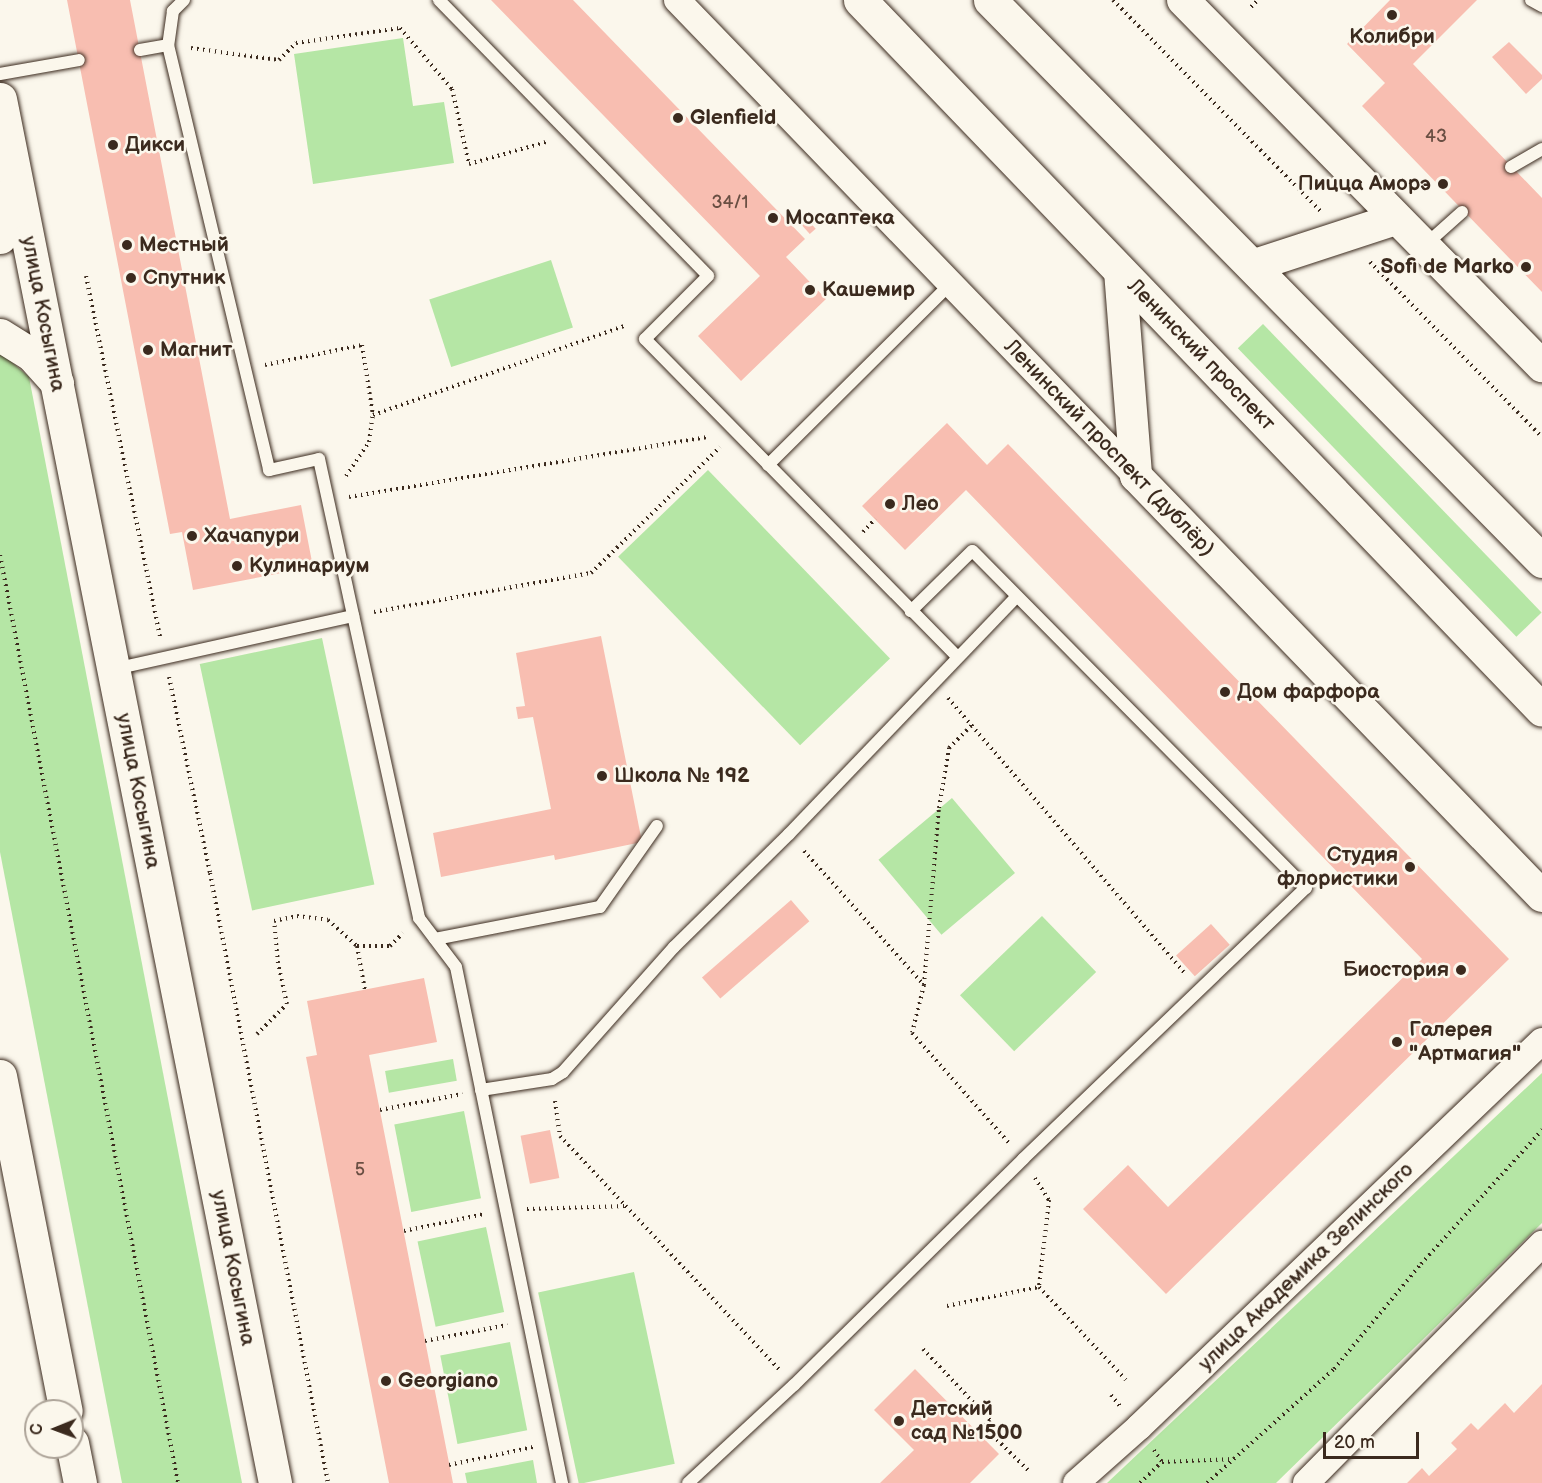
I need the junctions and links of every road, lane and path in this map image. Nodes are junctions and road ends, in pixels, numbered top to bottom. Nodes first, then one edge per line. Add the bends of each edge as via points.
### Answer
1 (184, 0) edge
2 (439, 0) edge
3 (676, 0) edge
4 (860, 0) edge
5 (990, 0) edge
6 (1183, 0) edge
7 (1258, 0) edge
8 (1532, 0) edge
9 (1542, 6) edge
10 (1251, 7) dead end
11 (168, 45) junction
12 (140, 50) dead end
13 (79, 60) dead end
14 (0, 74) edge
15 (0, 99) edge
16 (572, 134) junction
17 (1541, 150) edge
18 (1511, 167) dead end
19 (16, 177) junction
20 (1462, 212) dead end
21 (1396, 219) junction
22 (0, 237) edge
23 (1423, 247) junction
24 (1252, 266) junction
25 (1120, 271) junction
26 (86, 276) dead end
27 (951, 284) junction
28 (676, 307) junction
29 (0, 335) edge
30 (1542, 366) edge
31 (245, 370) junction
32 (57, 383) junction
33 (373, 415) junction
34 (737, 433) junction
35 (768, 465) junction
36 (1136, 476) junction
37 (328, 501) junction
38 (875, 519) dead end
39 (863, 532) dead end
40 (0, 555) edge
41 (1542, 561) edge
42 (1016, 597) junction
43 (911, 611) junction
44 (353, 616) junction
45 (957, 657) junction
46 (165, 658) junction
47 (113, 669) junction
48 (934, 681) junction
49 (1542, 710) edge
50 (972, 725) junction
51 (657, 826) dead end
52 (789, 834) junction
53 (1542, 896) edge
54 (419, 918) junction
55 (435, 939) junction
56 (357, 946) junction
57 (924, 985) junction
58 (365, 990) dead end
59 (1200, 992) junction
60 (257, 1034) dead end
61 (1539, 1045) edge
62 (0, 1076) edge
63 (552, 1079) junction
64 (481, 1090) junction
65 (3, 1110) edge
66 (380, 1110) dead end
67 (1542, 1130) edge
68 (1023, 1159) junction
69 (626, 1206) junction
70 (506, 1210) junction
71 (404, 1231) dead end
72 (1542, 1244) edge
73 (1039, 1287) junction
74 (947, 1306) dead end
75 (528, 1320) junction
76 (425, 1341) dead end
77 (923, 1349) dead end
78 (1126, 1380) dead end
79 (794, 1385) junction
80 (63, 1399) edge
81 (553, 1443) junction
82 (1233, 1458) junction
83 (75, 1459) edge
84 (449, 1465) dead end
85 (1030, 1472) dead end
86 (80, 1483) edge
87 (178, 1483) edge
88 (275, 1483) edge
89 (328, 1483) edge
90 (562, 1483) edge
91 (688, 1483) edge
92 (1076, 1483) edge
93 (1140, 1483) edge
94 (1207, 1483) edge
95 (1306, 1483) edge

1 - 11 lane via 174,11
2 - 16 lane
3 - 27 street, Ленинский проспект (дублёр)
4 - 25 main road, Ленинский проспект
5 - 24 main road
6 - 21 street
7 - 10 path
8 - 9 lane
11 - 12 lane
11 - 16 path via 279,60 296,43 400,28 452,89 468,164
11 - 31 lane
13 - 14 lane
15 - 19 main road, улица Косыгина
16 - 28 lane via 708,276
17 - 18 lane
19 - 22 main road via 11,212
19 - 32 main road, улица Косыгина
20 - 23 lane
21 - 23 street
21 - 24 street
23 - 30 street
24 - 41 main road
25 - 36 street
25 - 49 main road, Ленинский проспект
26 - 46 path
27 - 35 lane
27 - 36 street, Ленинский проспект (дублёр)
28 - 33 path
28 - 34 lane via 645,339
29 - 32 main road via 32,354
31 - 33 path via 362,345
31 - 37 lane via 269,470 319,459
32 - 47 main road, улица Косыгина
33 - 37 path via 369,442
34 - 35 lane
34 - 37 path
34 - 44 path via 591,573
35 - 43 lane
36 - 53 street, Ленинский проспект (дублёр)
37 - 44 lane
38 - 39 path
40 - 87 path
42 - 43 lane via 972,551
42 - 45 lane
42 - 59 lane via 1306,888
43 - 45 lane
44 - 46 lane
44 - 54 lane
45 - 48 lane
46 - 47 lane
46 - 89 path
47 - 88 main road, улица Косыгина
48 - 50 path
48 - 52 lane
50 - 57 path via 949,748 939,808
50 - 59 path
51 - 55 lane via 600,907
52 - 57 path
52 - 63 lane via 674,947 577,1059
54 - 55 lane
54 - 56 path via 390,946
55 - 64 lane via 456,967
56 - 58 path
56 - 60 path via 328,920 297,916 274,921 287,1004
57 - 68 path via 912,1033
59 - 68 lane
61 - 92 street, улица Академика Зелинского
62 - 65 main road
63 - 64 lane
63 - 69 path via 560,1136
64 - 66 path
64 - 70 lane
65 - 80 main road
67 - 82 path via 1421,1264 1334,1369
68 - 73 path via 1049,1200
68 - 79 lane
69 - 70 path
69 - 79 path
70 - 71 path
70 - 75 lane
72 - 95 street
73 - 74 path
73 - 78 path
75 - 76 path
75 - 81 lane
77 - 85 path via 990,1420 984,1427
79 - 91 lane
81 - 84 path
81 - 90 lane
82 - 93 path via 1162,1462
82 - 94 path
83 - 86 main road

